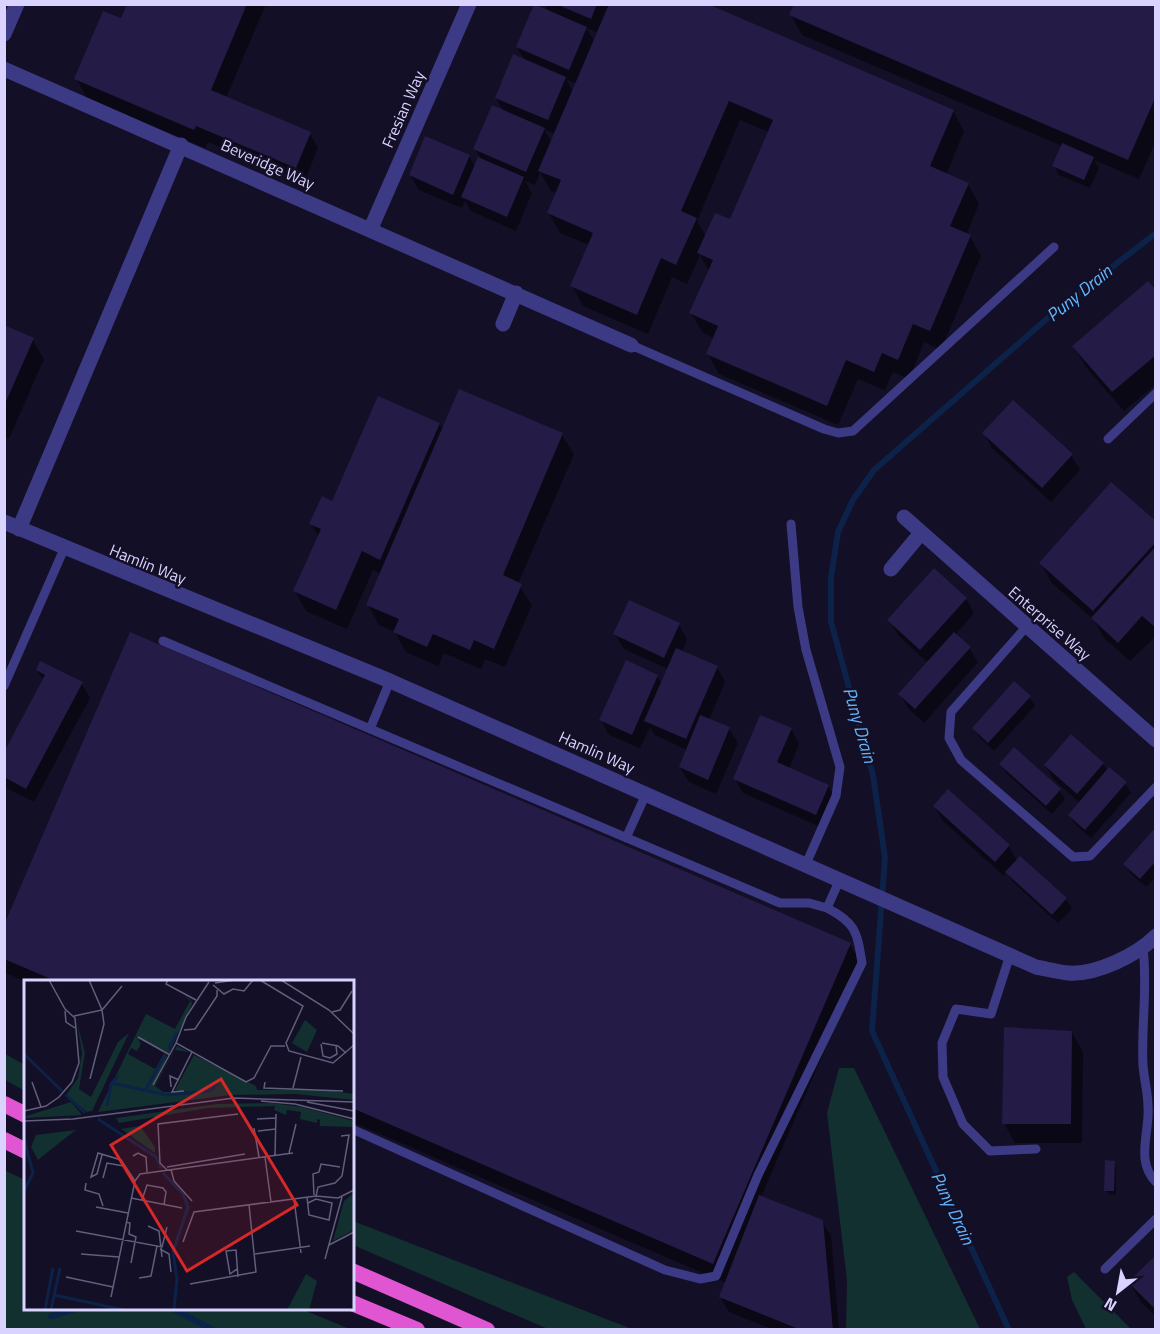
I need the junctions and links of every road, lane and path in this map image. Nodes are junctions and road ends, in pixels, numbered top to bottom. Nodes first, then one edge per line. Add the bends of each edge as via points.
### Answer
1 (17, 4) edge
2 (469, 4) edge
3 (4, 34) edge
4 (4, 69) edge
5 (181, 145) junction
6 (371, 228) junction
7 (1054, 247) dead end
8 (516, 293) junction
9 (503, 324) dead end
10 (631, 345) joint
11 (1155, 393) edge
12 (1108, 439) dead end
13 (904, 517) dead end
14 (4, 522) edge
15 (791, 524) dead end
16 (19, 529) junction
17 (921, 533) junction
18 (64, 549) junction
19 (891, 569) dead end
20 (1027, 626) junction
21 (163, 641) dead end
22 (390, 681) junction
23 (4, 686) edge
24 (370, 729) junction
25 (1155, 740) edge
26 (1155, 787) edge
27 (646, 794) junction
28 (626, 838) junction
29 (806, 864) junction
30 (840, 879) junction
31 (827, 908) junction
32 (1155, 936) edge
33 (1143, 948) junction
34 (1010, 955) junction
35 (4, 1104) edge
36 (1152, 1112) edge
37 (24, 1114) edge
38 (354, 1130) edge
39 (4, 1140) edge
40 (1036, 1149) dead end
41 (24, 1150) edge
42 (1155, 1182) edge
43 (1155, 1219) edge
44 (1106, 1269) dead end
45 (354, 1272) edge
46 (354, 1304) edge
47 (417, 1329) edge
48 (487, 1329) edge

1 - 3 street
2 - 6 street, Fresian Way
4 - 5 street, Beveridge Way
5 - 6 street, Beveridge Way
5 - 16 street
6 - 8 street, Beveridge Way
7 - 10 lane via 853,431 838,433 824,429
8 - 9 street
8 - 10 street, Beveridge Way
11 - 12 lane
13 - 17 street, Enterprise Way
14 - 16 street, Hamlin Way
15 - 29 lane via 806,650 840,767 836,796
16 - 18 street, Hamlin Way
17 - 19 street
17 - 20 street, Enterprise Way
18 - 22 street, Hamlin Way
18 - 23 lane
20 - 25 street, Enterprise Way
20 - 26 lane via 951,712 949,738 961,760 1073,857 1090,856
21 - 24 lane
22 - 24 lane
22 - 27 street, Hamlin Way
24 - 28 lane
27 - 28 lane
27 - 29 street, Hamlin Way
28 - 31 lane via 780,903 809,903
29 - 30 street, Hamlin Way
30 - 31 lane
30 - 34 street, Hamlin Way
31 - 38 lane via 848,920 858,941 862,963 758,1175 716,1276 700,1280 665,1270
32 - 33 street, Hamlin Way
33 - 34 street, Hamlin Way via 1106,966 1071,973 1036,967
33 - 36 lane via 1143,1065
34 - 40 lane via 991,1014 956,1009 942,1043 943,1077 963,1124 990,1151
35 - 37 highway
36 - 42 lane via 1144,1152 1148,1175
39 - 41 highway
43 - 44 lane
45 - 48 highway
46 - 47 highway

